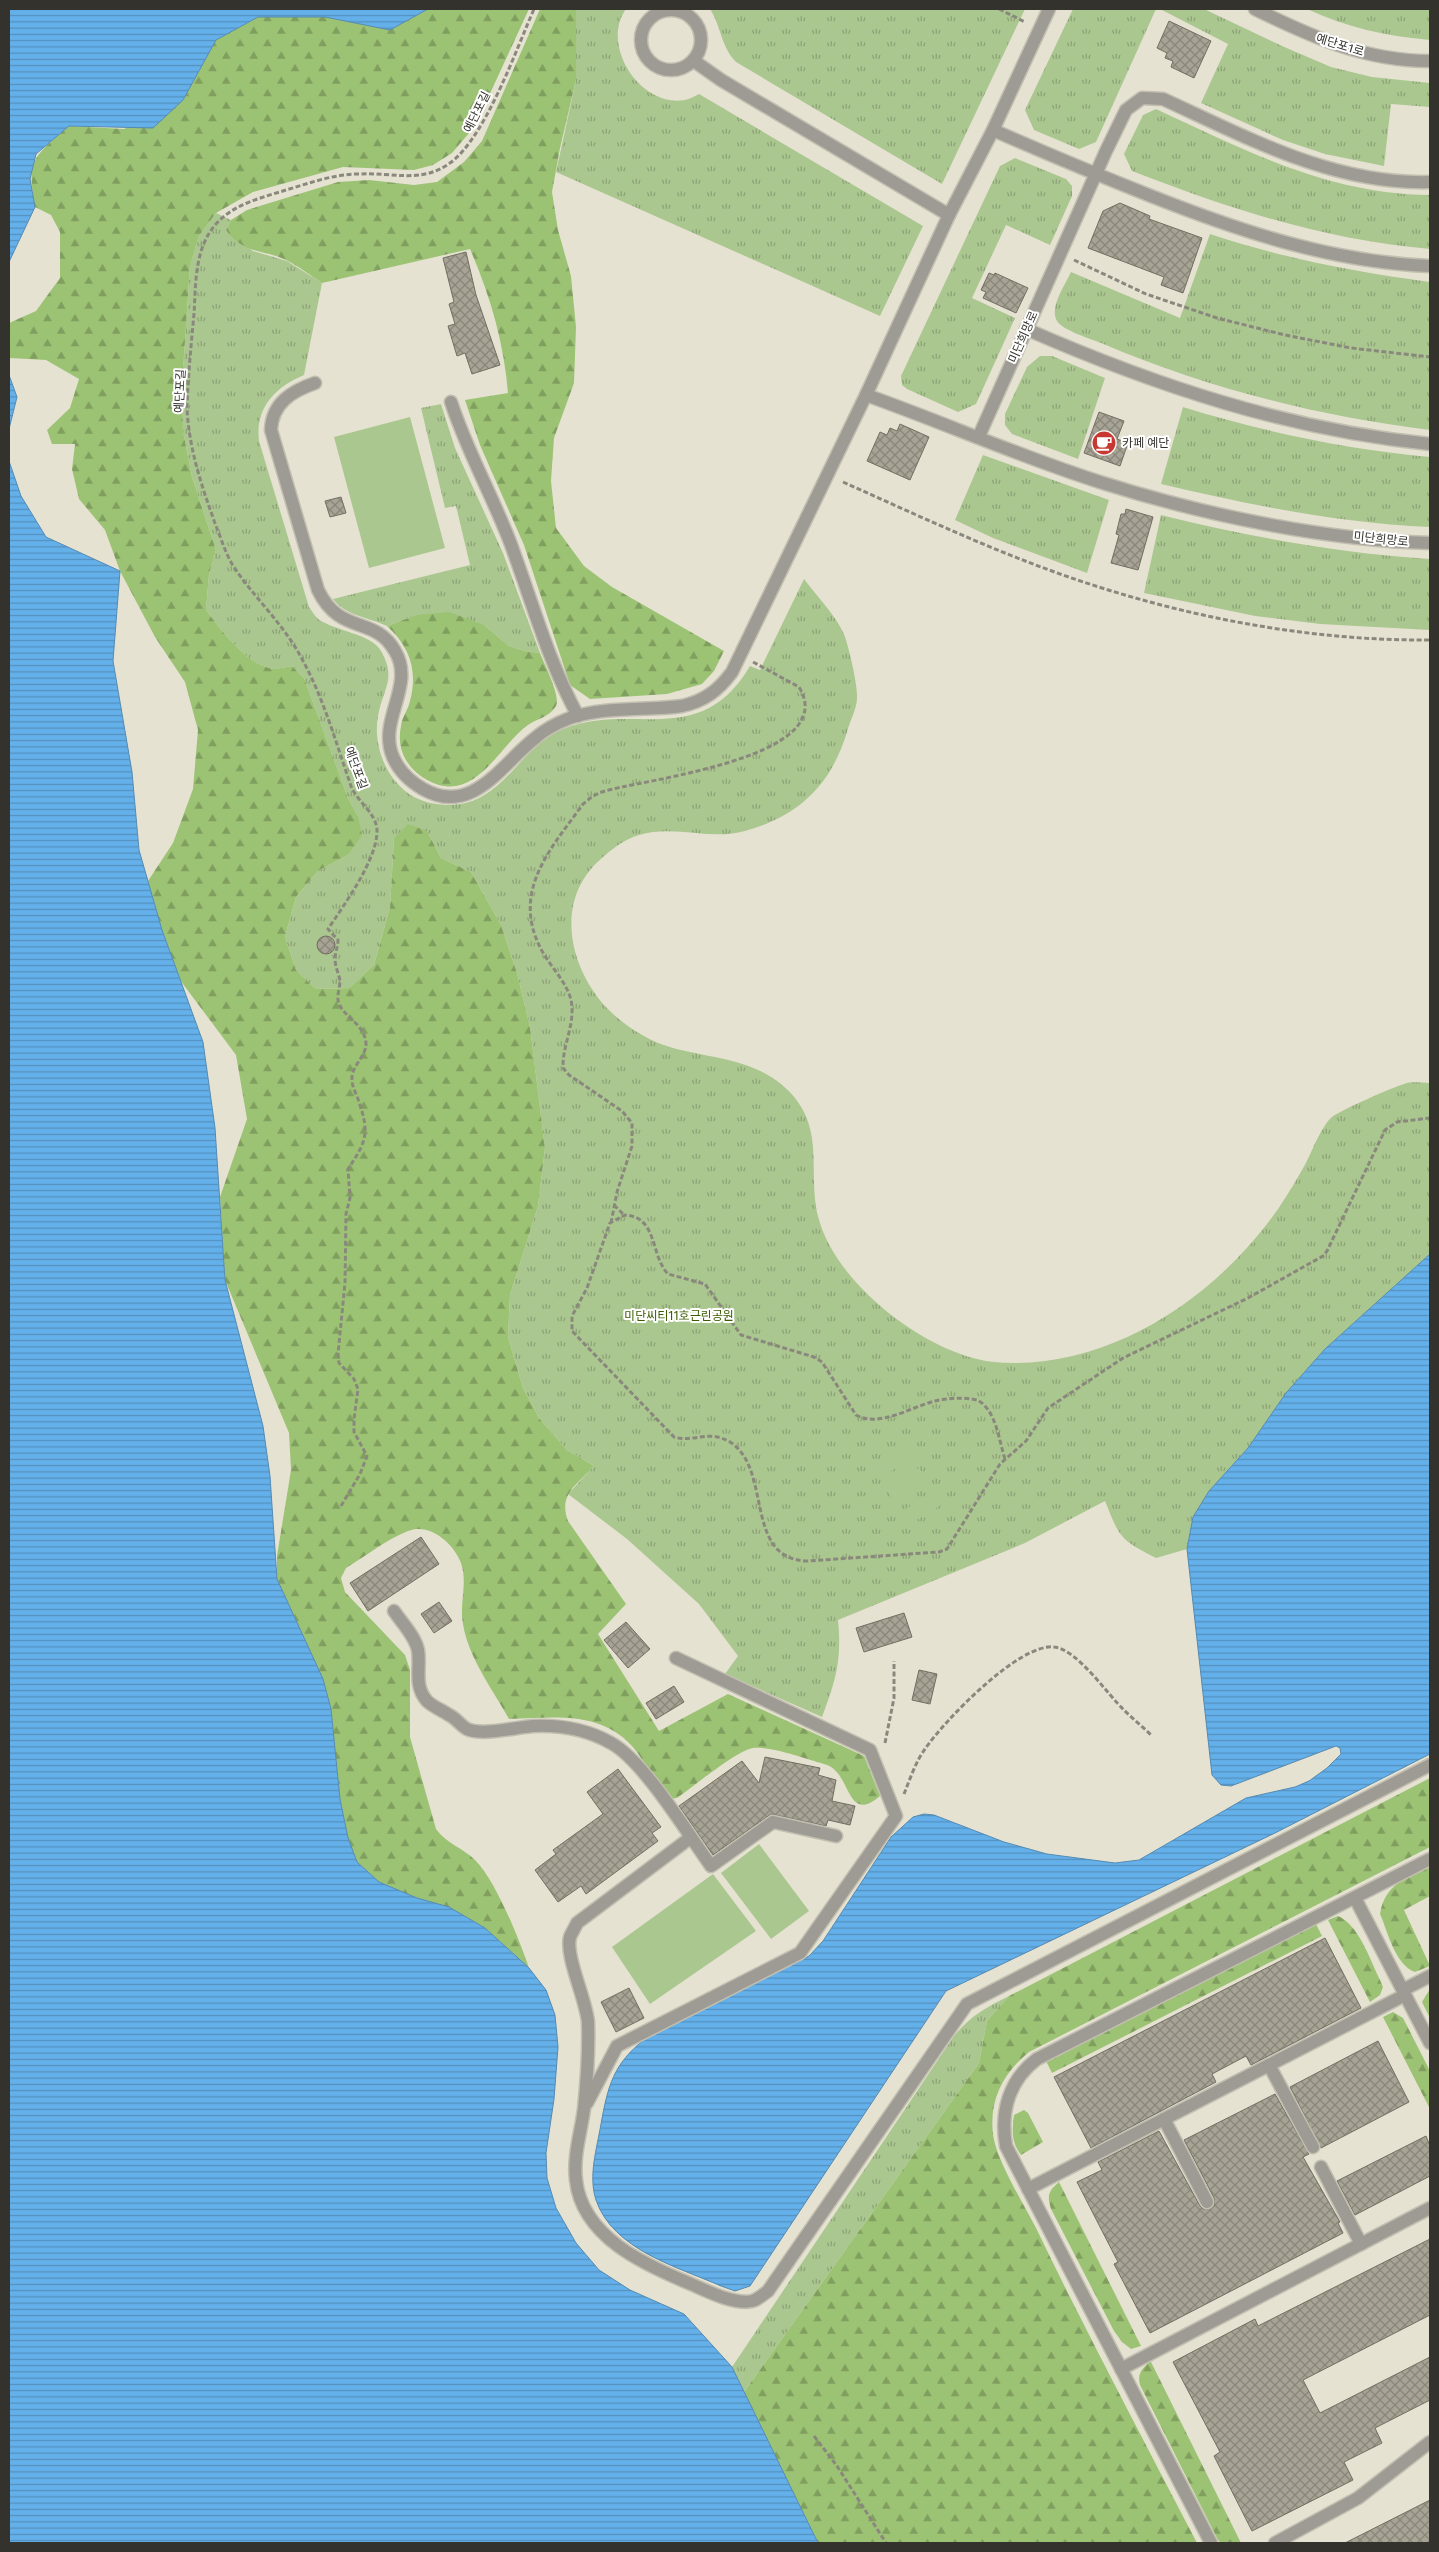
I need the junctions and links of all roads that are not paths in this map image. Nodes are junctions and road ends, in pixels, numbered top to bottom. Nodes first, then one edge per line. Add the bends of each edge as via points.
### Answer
1 (1049, 9) edge
2 (1254, 9) edge
3 (694, 60) junction
4 (1430, 61) edge
5 (993, 130) junction
6 (1096, 174) junction
7 (1430, 182) edge
8 (949, 214) junction
9 (1430, 266) edge
10 (1026, 329) junction
11 (316, 383) dead end
12 (866, 394) junction
13 (451, 402) dead end
14 (979, 436) junction
15 (1430, 444) edge
16 (1430, 543) edge
17 (578, 716) junction
18 (394, 1611) dead end
19 (676, 1658) dead end
20 (1430, 1765) edge
21 (836, 1836) dead end
22 (690, 1838) junction
23 (1430, 1859) edge
24 (1355, 1898) junction
25 (1430, 1976) edge
26 (1404, 1992) junction
27 (1430, 2043) edge
28 (1270, 2065) junction
29 (584, 2109) junction
30 (1164, 2119) junction
31 (1313, 2147) dead end
32 (1321, 2167) dead end
33 (1028, 2188) junction
34 (1207, 2202) dead end
35 (1430, 2208) edge
36 (1361, 2244) junction
37 (1121, 2369) junction
38 (1430, 2442) edge
39 (1211, 2543) edge
40 (1274, 2543) edge

1 - 5 street
2 - 4 street, 예단포1로 via 1314,37 1361,52 1410,61
3 - 3 street via 671,71 649,61 642,50 641,38 644,26 652,16 673,10 684,12 693,19 702,40
3 - 8 street via 721,80
5 - 6 street
5 - 8 street
6 - 7 street, 미단희망로 via 1126,110 1142,98 1152,96 1321,168 1369,178
6 - 9 street via 1241,231 1277,241 1394,265
6 - 10 street, 미단희망로
8 - 12 street
10 - 14 street, 미단희망로
10 - 15 street via 1093,358 1217,402 1348,433
11 - 17 street via 292,393 276,409 272,419 272,438 322,598 335,615 346,622 374,630 386,638 401,663 402,679 388,742 402,772 414,784 443,796 476,791 533,739
12 - 14 street
12 - 17 street via 740,655 721,687 696,703 682,706
13 - 17 street via 510,542 554,668
14 - 16 street, 미단희망로 via 1104,483 1229,516 1328,534
18 - 22 street via 414,1641 418,1651 420,1691 434,1707 468,1729 480,1731 535,1726 590,1732 630,1757
19 - 29 street via 870,1750 896,1816 800,1953 616,2046
20 - 29 street via 967,2004 768,2291 752,2301 725,2298 682,2280 628,2255 611,2240 582,2201 576,2181 575,2160
21 - 22 street via 773,1822 711,1866
22 - 29 street via 577,1923 570,1938 571,1955 588,2019 589,2055
23 - 24 street
24 - 26 street
24 - 33 street via 1024,2068 1008,2098 1003,2128 1006,2146
25 - 26 street
26 - 27 street
26 - 28 street
28 - 30 street
28 - 31 street
30 - 33 street
30 - 34 street
32 - 36 street
33 - 37 street
35 - 36 street
36 - 37 street
37 - 39 street
38 - 40 street via 1358,2498

